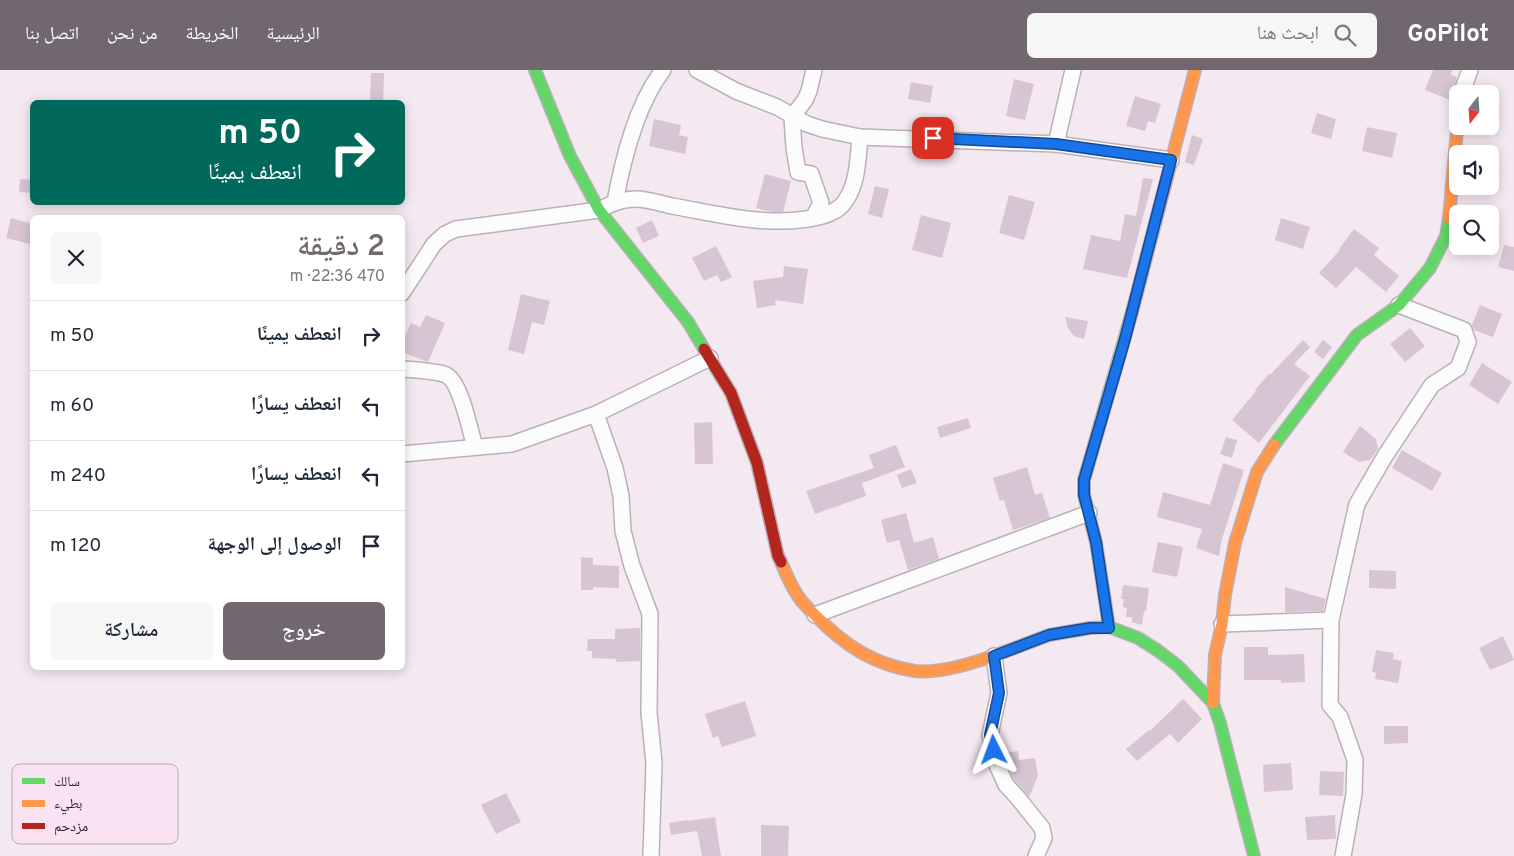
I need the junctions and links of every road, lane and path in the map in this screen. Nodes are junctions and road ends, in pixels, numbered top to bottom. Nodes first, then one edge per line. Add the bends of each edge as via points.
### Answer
1 (535, 70) edge
2 (663, 70) edge
3 (697, 70) edge
4 (814, 70) edge
5 (1073, 70) edge
6 (1195, 70) edge
7 (1470, 70) edge
8 (1464, 85) edge
9 (792, 117) junction
10 (1457, 135) edge
11 (860, 137) junction
12 (1056, 144) junction
13 (1171, 160) junction
14 (616, 202) junction
15 (599, 210) junction
16 (784, 222) junction
17 (405, 288) edge
18 (1399, 305) junction
19 (710, 358) junction
20 (405, 369) edge
21 (596, 414) junction
22 (475, 447) junction
23 (405, 454) edge
24 (1089, 513) junction
25 (815, 615) junction
26 (1331, 620) junction
27 (1222, 624) junction
28 (1109, 628) junction
29 (994, 656) junction
30 (1213, 704) junction
31 (651, 856) edge
32 (1036, 856) edge
33 (1254, 856) edge
34 (1343, 856) edge

1 - 15 street via 570,156
2 - 14 street via 641,106
3 - 9 street
4 - 9 street via 805,100
5 - 12 street
6 - 13 street
7 - 8 street
9 - 11 street via 822,129
9 - 16 street via 798,172 811,174 821,203 813,218
10 - 18 street via 1446,236 1430,268
11 - 12 street
11 - 16 street via 858,163 847,199 838,209 820,217
12 - 13 street
13 - 24 street via 1125,339 1086,471 1084,495
14 - 15 street
14 - 16 street via 636,199 752,220
15 - 17 street via 456,229 434,244
15 - 19 street via 688,322
18 - 26 street via 1464,330 1468,342 1458,368 1432,385 1357,504
18 - 27 street via 1357,335 1257,472 1224,595
19 - 21 street
19 - 25 street via 731,392 752,447 778,556 799,598
20 - 22 street via 445,374 452,379
21 - 22 street via 512,444
21 - 31 street via 617,478 623,532 632,566 650,614 649,714 654,763
22 - 23 street
24 - 25 street
24 - 28 street
25 - 29 street via 850,647 873,659 916,671 943,670
26 - 27 street
26 - 34 street via 1330,705 1340,717 1355,760 1354,794
27 - 30 street via 1215,655
28 - 29 street via 1049,635
28 - 30 street via 1138,638 1157,650 1178,666
29 - 32 street via 999,693 990,735 1006,785 1042,828 1044,838
30 - 33 street

